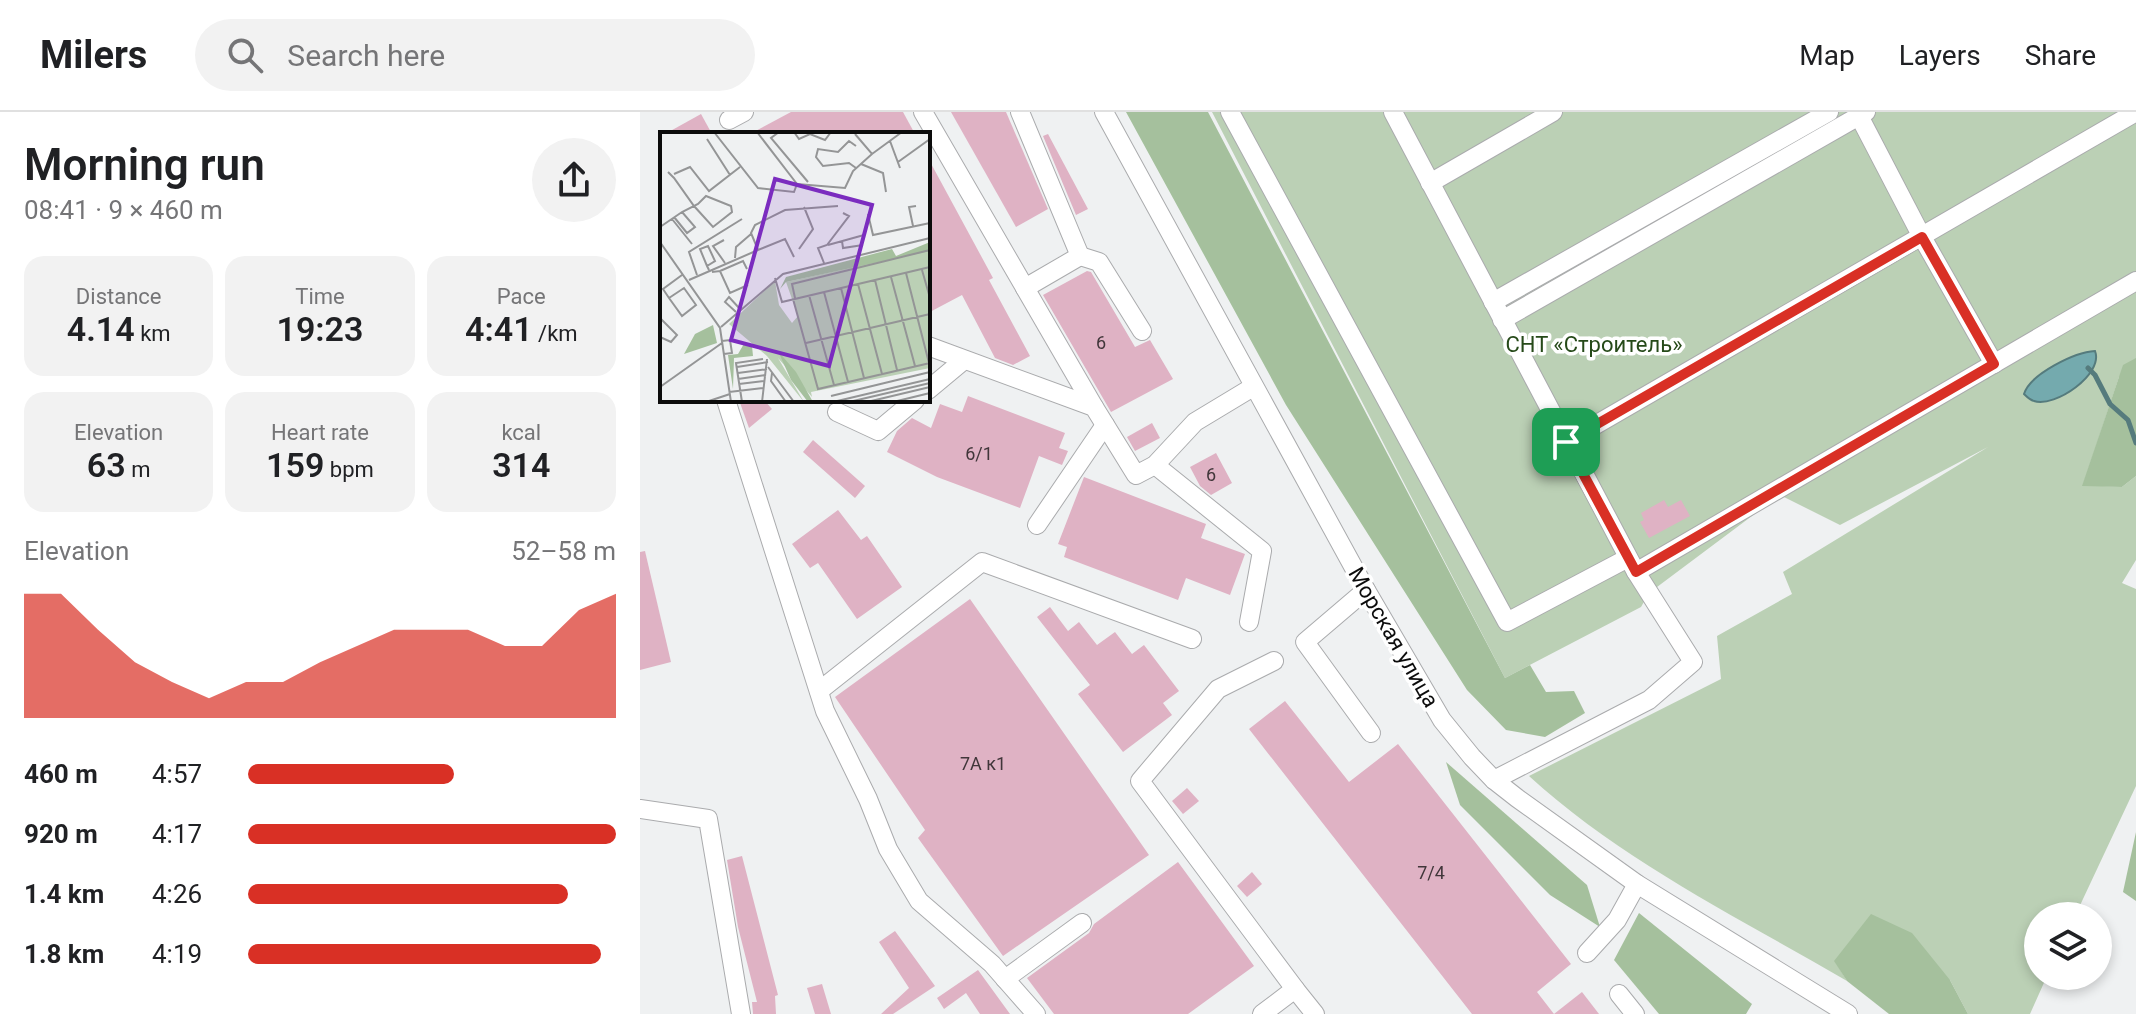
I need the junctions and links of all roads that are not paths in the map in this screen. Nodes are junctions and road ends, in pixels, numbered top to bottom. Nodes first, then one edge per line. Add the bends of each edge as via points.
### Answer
1 (923, 112) edge
2 (1020, 112) edge
3 (1104, 112) edge
4 (1230, 112) edge
5 (1393, 112) edge
6 (1553, 112) edge
7 (1829, 112) edge
8 (2136, 112) edge
9 (1860, 113) edge
10 (1430, 183) junction
11 (1922, 237) junction
12 (1080, 256) junction
13 (2136, 281) edge
14 (1025, 288) junction
15 (1493, 302) junction
16 (1502, 320) junction
17 (1142, 331) dead end
18 (930, 347) edge
19 (964, 360) junction
20 (1994, 364) junction
21 (1253, 387) junction
22 (930, 388) edge
23 (727, 402) edge
24 (913, 402) edge
25 (1094, 407) junction
26 (837, 412) dead end
27 (1105, 425) junction
28 (1566, 442) junction
29 (1155, 465) junction
30 (1037, 525) dead end
31 (1632, 565) junction
32 (1366, 590) junction
33 (1249, 622) dead end
34 (1192, 639) dead end
35 (1274, 661) dead end
36 (819, 691) junction
37 (1371, 733) dead end
38 (1494, 780) junction
39 (640, 809) edge
40 (1637, 884) junction
41 (1082, 923) dead end
42 (1587, 953) dead end
43 (1005, 979) junction
44 (1295, 989) junction
45 (1619, 994) dead end
46 (1845, 1013) edge
47 (741, 1014) edge
48 (1036, 1014) edge
49 (1262, 1014) edge
50 (1315, 1014) edge
51 (1635, 1014) edge

1 - 14 street
2 - 12 street
3 - 21 street, Морская улица
4 - 31 street via 1507,622
5 - 10 street
6 - 10 street
7 - 15 street
8 - 11 street
9 - 11 street
9 - 16 street
10 - 15 street
11 - 20 street
11 - 28 street
12 - 14 street
12 - 17 street via 1099,262
13 - 20 street
14 - 25 street
15 - 16 street
16 - 28 street
18 - 19 street
19 - 22 street
19 - 25 street
20 - 31 street
21 - 29 street via 1195,422
21 - 32 street, Морская улица
23 - 36 street
24 - 26 street via 878,431
25 - 27 street
27 - 29 street via 1136,475
27 - 30 street
28 - 31 street
29 - 33 street via 1262,551
31 - 38 street via 1693,662 1649,700
32 - 37 street via 1305,642
32 - 38 street, Морская улица via 1442,720
34 - 36 street via 982,562
35 - 44 street via 1218,689 1140,781
36 - 43 street via 888,849 919,901
38 - 40 street, Морская улица
39 - 47 street via 708,819
40 - 42 street via 1617,920
40 - 46 street, Морская улица
41 - 43 street
43 - 48 street
44 - 49 street
44 - 50 street
45 - 51 street

